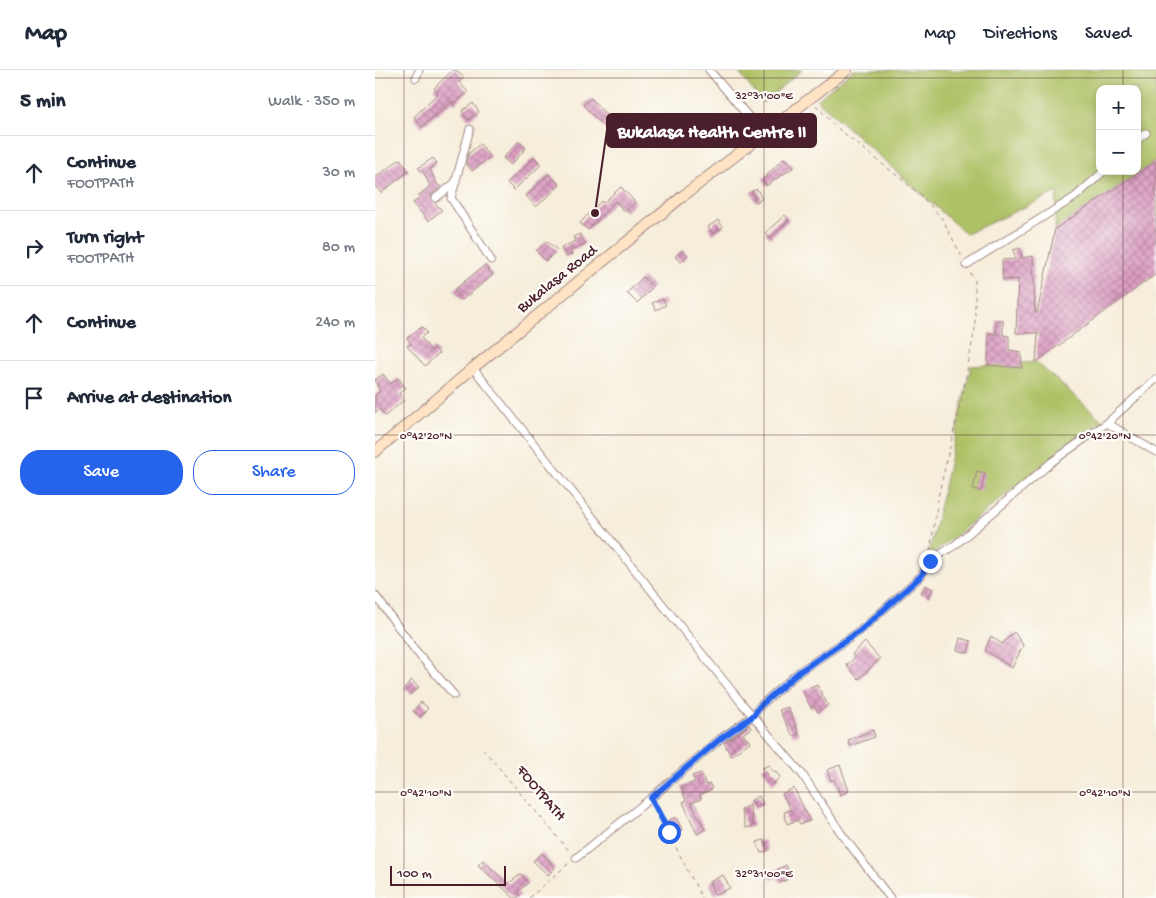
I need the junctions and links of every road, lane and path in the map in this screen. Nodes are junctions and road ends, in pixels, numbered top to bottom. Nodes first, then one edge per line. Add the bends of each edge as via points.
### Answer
1 (419, 70) edge
2 (709, 70) edge
3 (847, 70) edge
4 (416, 78) dead end
5 (812, 98) junction
6 (470, 129) dead end
7 (1145, 132) dead end
8 (764, 135) junction
9 (1141, 136) edge
10 (1100, 175) edge
11 (457, 182) junction
12 (436, 198) dead end
13 (491, 260) dead end
14 (966, 265) junction
15 (473, 368) junction
16 (1156, 379) edge
17 (1107, 423) junction
18 (375, 452) edge
19 (1156, 452) edge
20 (929, 561) junction
21 (375, 596) edge
22 (454, 695) dead end
23 (753, 716) junction
24 (483, 750) dead end
25 (651, 798) junction
26 (575, 858) junction
27 (529, 898) edge
28 (702, 898) edge
29 (890, 898) edge

1 - 4 street
2 - 8 street
3 - 5 street, Bukalasa Road
5 - 8 street, Bukalasa Road
5 - 14 path via 835,126 921,195 943,220
6 - 11 street
7 - 9 street
8 - 15 street, Bukalasa Road via 683,196
10 - 14 street via 1075,197
11 - 12 street
11 - 13 street via 451,198
14 - 20 path via 975,281 975,328 939,493
15 - 18 street, Bukalasa Road
15 - 23 street
16 - 17 street
17 - 19 street
17 - 20 street via 1053,461 955,545
20 - 23 street via 921,576 860,631 799,672
21 - 22 street
23 - 25 street via 720,739
23 - 29 street via 802,774
24 - 26 path, FOOTPATH
25 - 26 street
25 - 28 path
26 - 27 path

